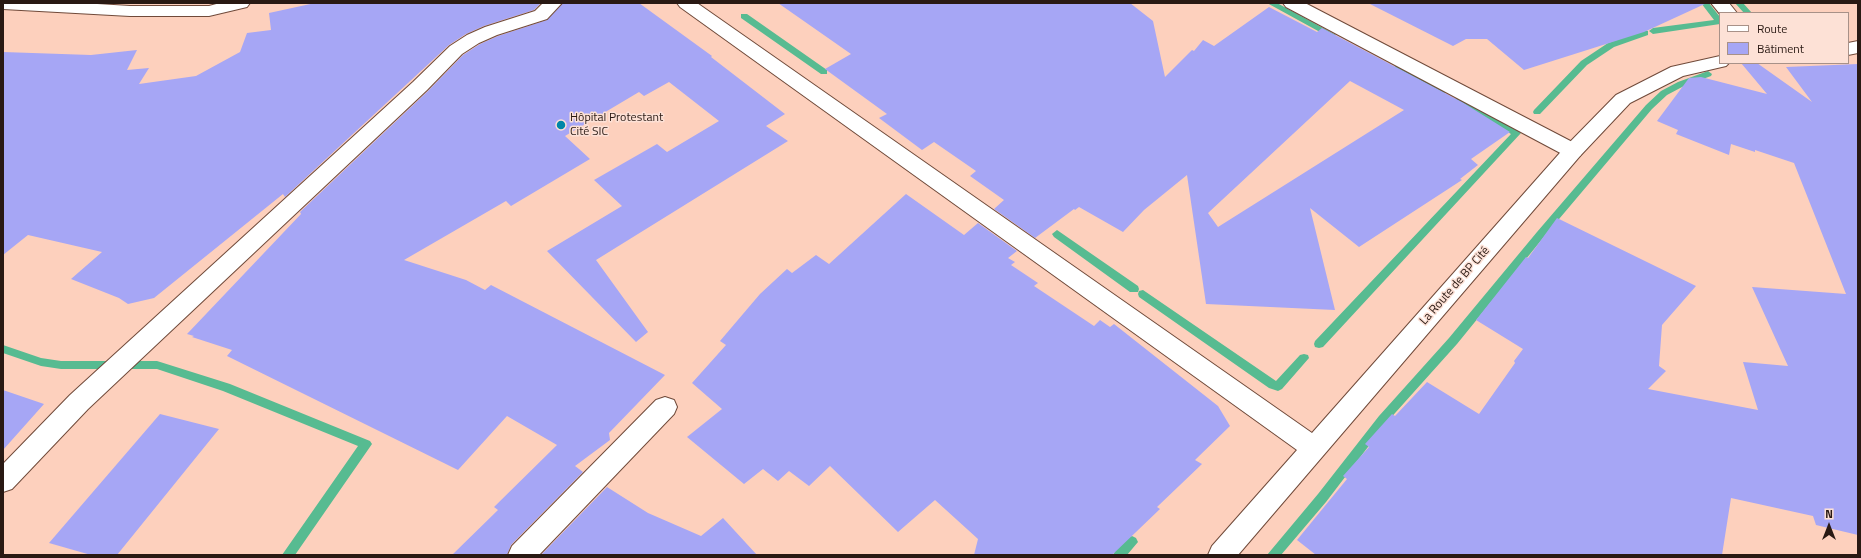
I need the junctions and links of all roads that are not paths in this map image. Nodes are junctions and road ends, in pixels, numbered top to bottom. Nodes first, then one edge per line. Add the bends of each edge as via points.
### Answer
1 (241, 3) edge
2 (553, 3) edge
3 (686, 3) edge
4 (1292, 3) edge
5 (1720, 3) edge
6 (3, 4) edge
7 (134, 7) edge
8 (1727, 12) edge
9 (1719, 62) edge
10 (1573, 151) junction
11 (664, 407) dead end
12 (1314, 448) junction
13 (3, 481) edge
14 (521, 555) edge
15 (1221, 555) edge

1 - 7 street via 209,12
2 - 13 street via 541,15 491,31 456,50 79,402
3 - 12 street
4 - 10 street
5 - 8 street
6 - 7 street
9 - 10 street, La Route de BP Cité via 1678,71 1623,99
10 - 12 street, La Route de BP Cité
11 - 14 street
12 - 15 street, La Route de BP Cité

